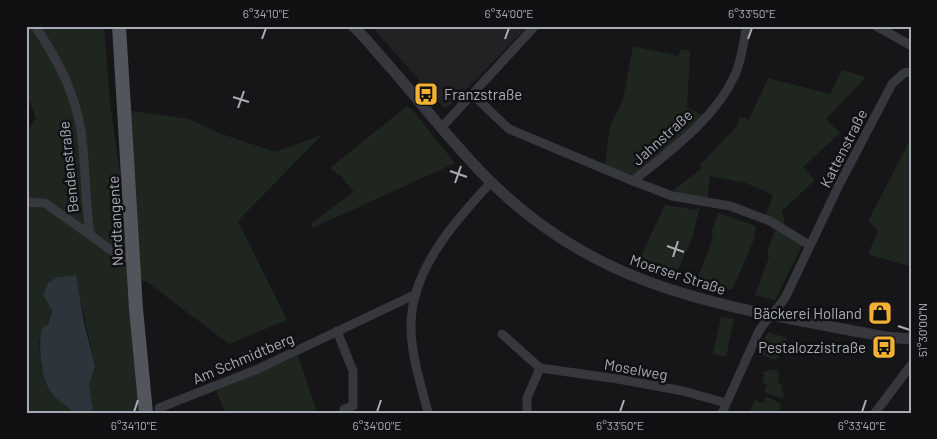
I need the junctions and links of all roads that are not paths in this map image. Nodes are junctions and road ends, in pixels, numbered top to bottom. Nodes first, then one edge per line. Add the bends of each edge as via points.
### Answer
1 (35, 26) edge
2 (119, 26) edge
3 (353, 26) edge
4 (535, 26) edge
5 (747, 26) edge
6 (876, 26) edge
7 (911, 45) edge
8 (911, 72) edge
9 (472, 94) junction
10 (442, 127) junction
11 (633, 181) junction
12 (491, 182) junction
13 (26, 202) edge
14 (90, 235) junction
15 (809, 246) junction
16 (133, 260) junction
17 (416, 294) junction
18 (771, 314) junction
19 (337, 331) junction
20 (502, 334) dead end
21 (911, 339) edge
22 (911, 365) edge
23 (540, 368) junction
24 (344, 408) dead end
25 (725, 409) edge
26 (152, 410) edge
27 (428, 413) edge
28 (528, 413) edge
29 (875, 413) edge

1 - 14 street, Bendenstraße via 66,79 81,131
2 - 16 main road, Nordtangente
3 - 10 street, Moerser Straße
4 - 9 street
5 - 11 street, Jahnstraße via 736,73 724,95 681,142
6 - 7 street
8 - 15 street, Kattenstraße via 904,73 892,84
9 - 10 street
9 - 11 street, Jahnstraße via 509,130
10 - 12 street, Moerser Straße
11 - 15 street via 672,196 730,206 770,221
12 - 17 street via 426,264
12 - 18 street, Moerser Straße via 531,219 596,260 639,280 692,297
13 - 14 street via 46,202
14 - 16 street via 116,254
15 - 18 street, Kattenstraße via 781,305
16 - 26 main road, Nordtangente
17 - 19 street, Am Schmidtberg
17 - 27 street via 411,325 414,362
18 - 21 street, Moerser Straße
18 - 25 street, Kattenstraße via 758,333
19 - 24 street via 353,371 353,406
19 - 26 street, Am Schmidtberg via 258,368
20 - 23 street
22 - 29 street
23 - 25 street, Moselweg via 683,391
23 - 28 street via 527,398

